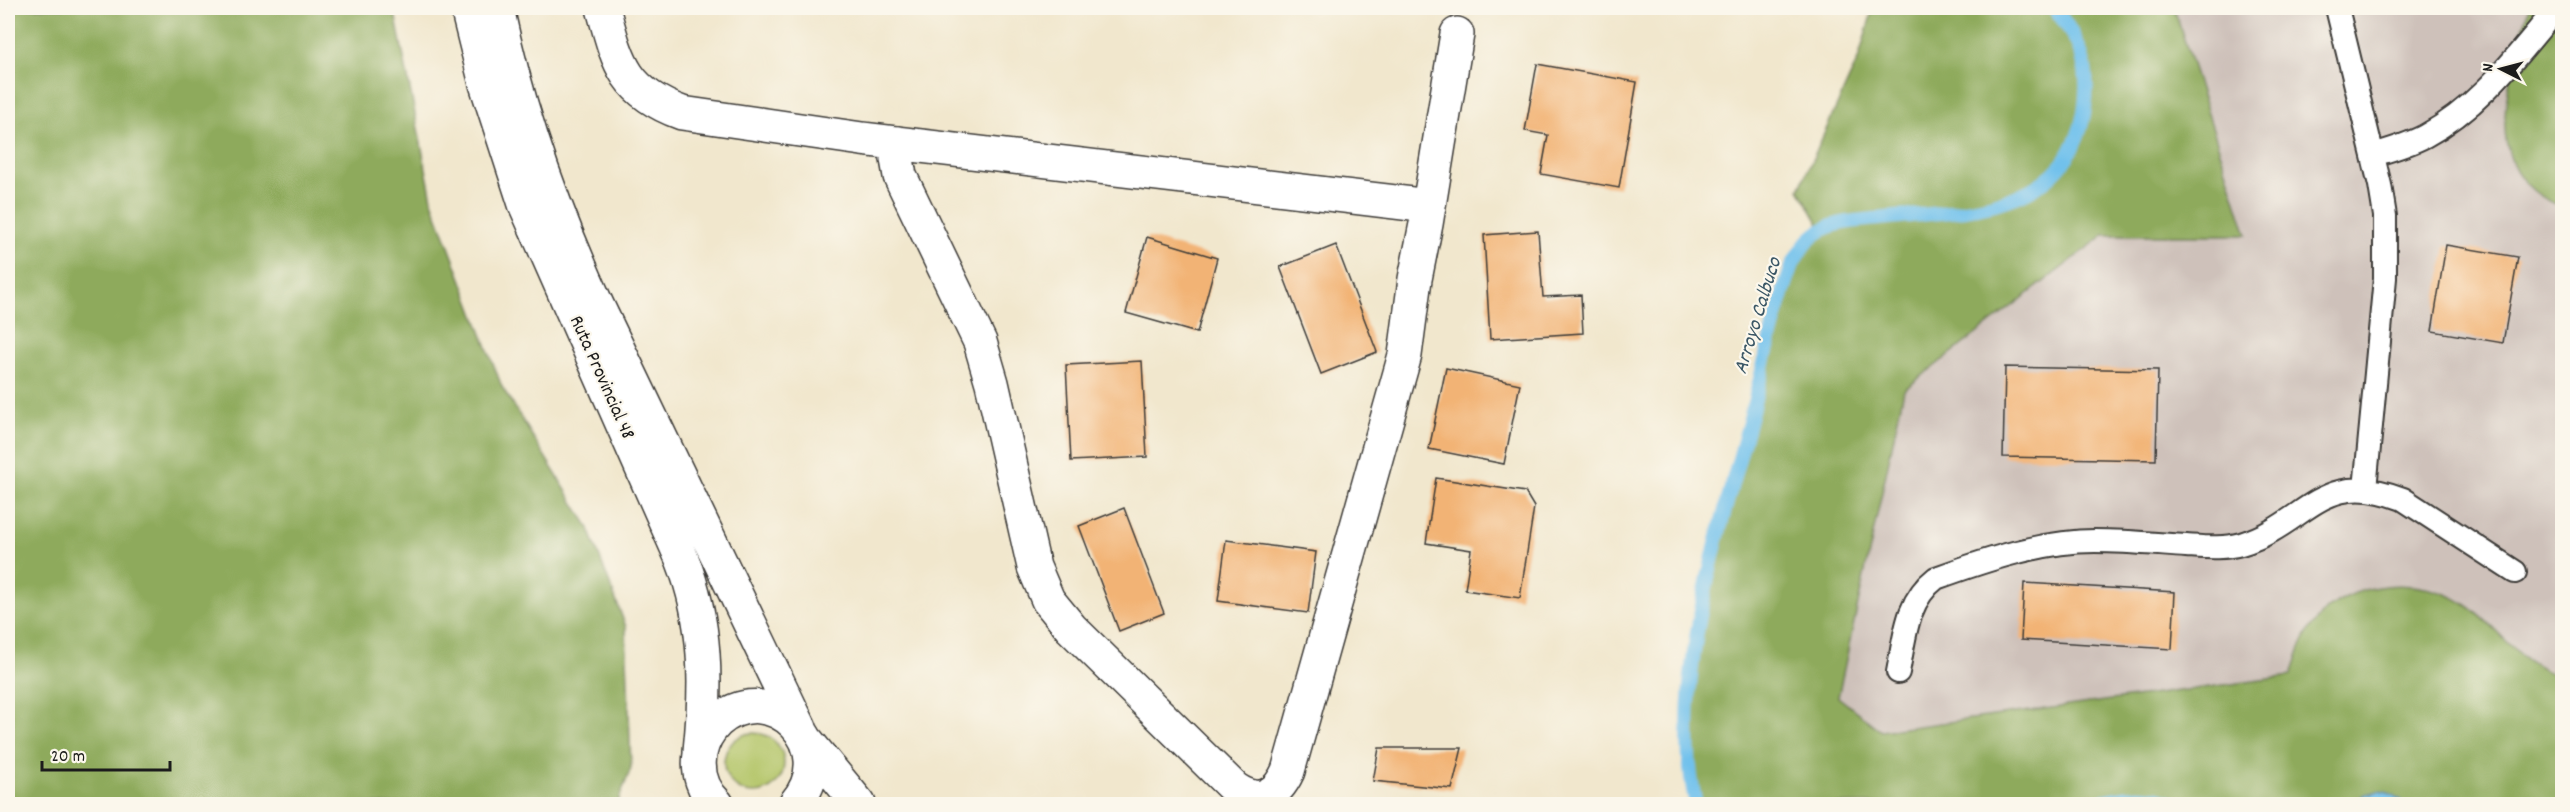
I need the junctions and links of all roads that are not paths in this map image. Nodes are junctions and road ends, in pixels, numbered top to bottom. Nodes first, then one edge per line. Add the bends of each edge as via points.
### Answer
1 (467, 8) edge
2 (497, 8) edge
3 (603, 8) edge
4 (2337, 8) edge
5 (2557, 8) edge
6 (1457, 34) dead end
7 (898, 143) junction
8 (2373, 155) junction
9 (1429, 206) junction
10 (2365, 489) junction
11 (2515, 572) dead end
12 (1898, 672) dead end
13 (803, 734) junction
14 (700, 758) junction
15 (797, 802) edge
16 (691, 804) edge
17 (717, 804) edge
18 (859, 804) edge

1 - 14 street, Ruta Provincial 48 via 486,84 525,204 697,601 705,692
2 - 13 street, Ruta Provincial 48 via 537,157 566,236
3 - 7 street via 617,58 628,77 663,106 700,117
4 - 8 lane
5 - 8 lane via 2486,92 2467,108 2425,136
6 - 9 street
7 - 9 street
7 - 9 street via 900,176 967,312 987,362 1034,567 1048,600 1071,628 1235,789 1254,797 1275,791 1288,771 1405,355
8 - 10 lane via 2385,216 2386,248
10 - 11 lane via 2403,499
10 - 12 lane via 2328,494 2273,529 2240,544 2202,547 2074,541 2034,548 1936,578 1914,602
13 - 14 street, Ruta Provincial 48 via 789,718 770,709 735,711 713,726
13 - 15 street, Ruta Provincial 48 via 812,770
13 - 18 street
14 - 16 street, Ruta Provincial 48
14 - 17 street, Ruta Provincial 48 via 706,792

